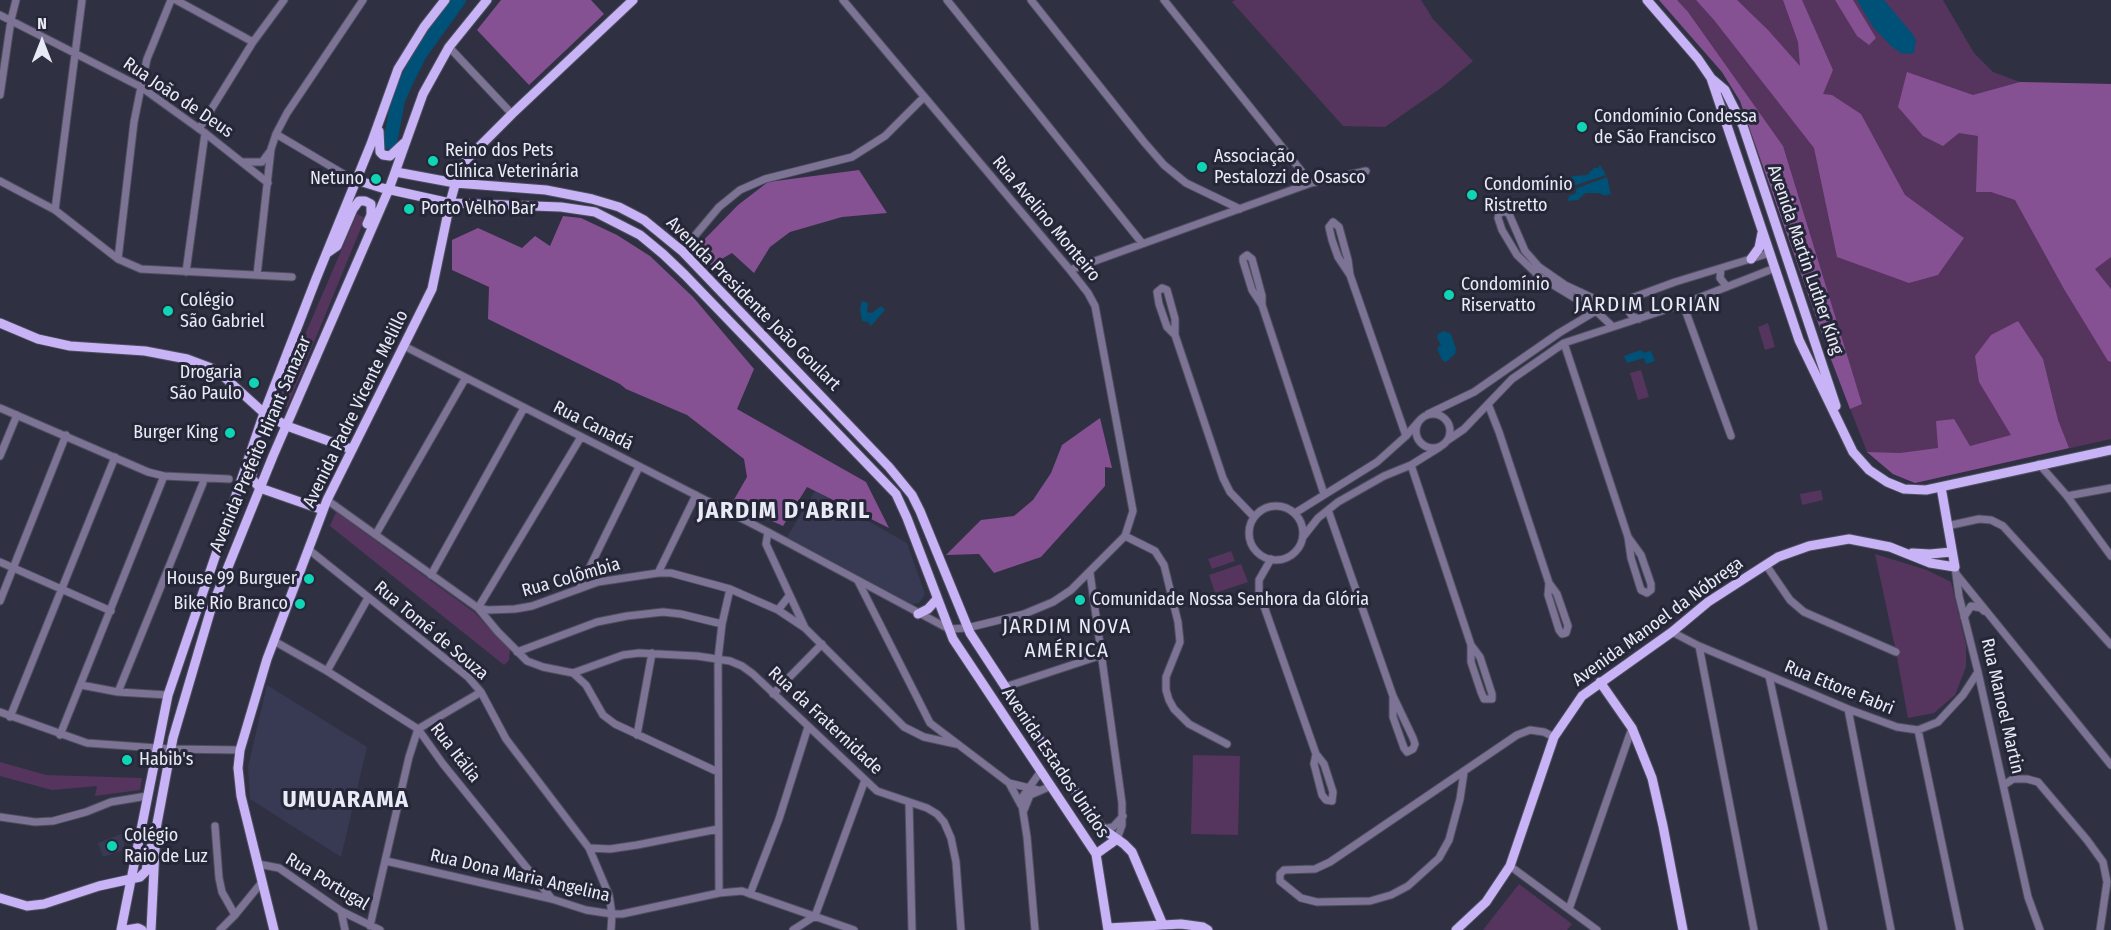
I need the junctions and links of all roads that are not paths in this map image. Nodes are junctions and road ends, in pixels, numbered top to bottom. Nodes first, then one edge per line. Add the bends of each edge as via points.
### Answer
1 (16, 0) edge
2 (82, 0) edge
3 (171, 0) edge
4 (176, 0) edge
5 (284, 0) edge
6 (363, 0) edge
7 (445, 0) edge
8 (487, 0) edge
9 (633, 0) edge
10 (843, 0) edge
11 (947, 0) edge
12 (1031, 0) edge
13 (1164, 0) edge
14 (1647, 0) edge
15 (0, 15) edge
16 (11, 20) junction
17 (253, 42) junction
18 (449, 47) junction
19 (74, 51) junction
20 (1711, 78) junction
21 (141, 87) junction
22 (0, 95) edge
23 (924, 97) junction
24 (512, 114) junction
25 (1740, 120) junction
26 (379, 122) junction
27 (1728, 129) junction
28 (202, 131) junction
29 (276, 134) junction
30 (408, 135) junction
31 (271, 149) junction
32 (243, 162) junction
33 (396, 171) junction
34 (1366, 171) dead end
35 (0, 181) edge
36 (360, 181) junction
37 (268, 183) junction
38 (454, 183) junction
39 (1311, 183) junction
40 (474, 184) junction
41 (385, 189) junction
42 (450, 202) junction
43 (477, 203) junction
44 (1240, 209) junction
45 (55, 210) junction
46 (1762, 227) junction
47 (1520, 242) junction
48 (1142, 243) junction
49 (1510, 246) junction
50 (682, 251) junction
51 (327, 253) junction
52 (1770, 253) junction
53 (1784, 254) junction
54 (118, 259) junction
55 (1751, 259) junction
56 (1721, 268) junction
57 (1775, 268) junction
58 (1070, 270) junction
59 (186, 272) junction
60 (351, 274) junction
61 (258, 275) junction
62 (1350, 275) junction
63 (292, 277) dead end
64 (1727, 287) junction
65 (1636, 296) junction
66 (1683, 304) junction
67 (1262, 305) junction
68 (1608, 305) junction
69 (1596, 311) junction
70 (1640, 319) junction
71 (0, 323) edge
72 (1612, 326) junction
73 (1175, 335) junction
74 (1564, 343) junction
75 (404, 346) junction
76 (465, 379) junction
77 (1488, 404) junction
78 (0, 408) edge
79 (524, 408) junction
80 (264, 413) junction
81 (1428, 414) junction
82 (16, 415) junction
83 (1419, 421) junction
84 (286, 426) junction
85 (1842, 428) junction
86 (66, 435) junction
87 (257, 436) junction
88 (1406, 436) junction
89 (1731, 436) dead end
90 (581, 437) junction
91 (1448, 440) junction
92 (1440, 447) junction
93 (351, 449) junction
94 (2111, 450) edge
95 (0, 456) edge
96 (115, 457) junction
97 (2039, 464) junction
98 (1411, 465) junction
99 (639, 467) junction
100 (164, 476) junction
101 (203, 479) junction
102 (229, 479) dead end
103 (1941, 487) junction
104 (260, 488) junction
105 (2111, 488) edge
106 (1324, 494) junction
107 (696, 495) junction
108 (2067, 496) junction
109 (327, 500) junction
110 (323, 510) junction
111 (1328, 510) junction
112 (1295, 513) junction
113 (1254, 517) junction
114 (1947, 526) junction
115 (768, 532) junction
116 (376, 534) junction
117 (1125, 536) junction
118 (1303, 537) junction
119 (1628, 537) junction
120 (308, 549) junction
121 (1906, 552) junction
122 (1952, 552) junction
123 (2111, 555) edge
124 (1271, 560) junction
125 (0, 562) edge
126 (1766, 565) junction
127 (13, 567) junction
128 (1956, 571) junction
129 (658, 573) junction
130 (1090, 573) junction
131 (431, 575) junction
132 (858, 581) junction
133 (1549, 583) junction
134 (62, 589) junction
135 (579, 589) junction
136 (729, 589) junction
137 (789, 596) junction
138 (368, 598) junction
139 (0, 601) edge
140 (939, 602) junction
141 (959, 606) junction
142 (478, 608) junction
143 (778, 610) junction
144 (111, 611) junction
145 (1986, 613) junction
146 (918, 614) junction
147 (1964, 617) junction
148 (722, 624) junction
149 (805, 628) junction
150 (949, 628) junction
151 (967, 628) junction
152 (1672, 632) junction
153 (274, 641) junction
154 (822, 644) junction
155 (1471, 645) junction
156 (2111, 645) edge
157 (1699, 646) junction
158 (517, 652) junction
159 (1896, 652) dead end
160 (652, 653) junction
161 (1102, 655) junction
162 (718, 659) junction
163 (327, 671) junction
164 (1978, 672) junction
165 (573, 673) junction
166 (1769, 676) junction
167 (1600, 682) junction
168 (81, 685) junction
169 (1005, 687) junction
170 (118, 692) junction
171 (481, 692) junction
172 (773, 694) junction
173 (168, 695) junction
174 (1392, 696) junction
175 (1848, 709) junction
176 (0, 712) edge
177 (10, 717) junction
178 (930, 723) junction
179 (808, 727) junction
180 (1632, 728) junction
181 (418, 729) junction
182 (1918, 730) junction
183 (60, 735) junction
184 (637, 735) junction
185 (924, 737) junction
186 (1554, 737) junction
187 (956, 744) junction
188 (1227, 744) dead end
189 (157, 747) junction
190 (171, 748) junction
191 (240, 750) junction
192 (1316, 754) junction
193 (2111, 765) edge
194 (1041, 771) junction
195 (718, 772) junction
196 (1464, 772) junction
197 (865, 780) junction
198 (1009, 783) junction
199 (2004, 785) junction
200 (1051, 786) junction
201 (1028, 788) junction
202 (1038, 790) junction
203 (147, 795) junction
204 (909, 802) junction
205 (1021, 805) junction
206 (1024, 813) junction
207 (1123, 816) junction
208 (0, 817) edge
209 (215, 826) dead end
210 (156, 829) junction
211 (718, 829) junction
212 (1103, 829) junction
213 (1117, 839) junction
214 (589, 848) junction
215 (1096, 854) junction
216 (386, 861) junction
217 (258, 864) junction
218 (1510, 866) junction
219 (130, 879) junction
220 (262, 882) junction
221 (719, 892) junction
222 (750, 894) junction
223 (0, 898) edge
224 (552, 898) junction
225 (1569, 909) junction
226 (341, 911) junction
227 (612, 914) junction
228 (235, 915) junction
229 (816, 916) junction
230 (1163, 925) junction
231 (370, 926) junction
232 (1108, 929) edge
233 (121, 930) edge
234 (126, 930) edge
235 (142, 930) edge
236 (151, 930) edge
237 (220, 930) edge
238 (274, 930) edge
239 (345, 930) edge
240 (380, 930) edge
241 (611, 930) edge
242 (793, 930) edge
243 (854, 930) edge
244 (912, 930) edge
245 (961, 930) edge
246 (1035, 930) edge
247 (1208, 930) edge
248 (1456, 930) edge
249 (1597, 930) edge
250 (1683, 930) edge
251 (1754, 930) edge
252 (1824, 930) edge
253 (1891, 930) edge
254 (1960, 930) edge
255 (2040, 930) edge
256 (2100, 930) edge

1 - 16 street
2 - 19 street
3 - 21 street via 147,59
4 - 17 street
5 - 17 street
6 - 29 street
7 - 26 main road, Avenida Prefeito Hirant Sanazar via 398,69
8 - 18 main road, Avenida Prefeito Hirant Sanazar
9 - 24 main road, Avenida Padre Vicente Melillo
10 - 23 street, Rua Avelino Monteiro
11 - 48 street
12 - 44 street via 1164,165 1186,183
13 - 39 street
14 - 20 main road, Avenida Martin Luther King
15 - 16 street, Rua João de Deus
16 - 19 street, Rua João de Deus
16 - 22 street
17 - 28 street
18 - 24 street
18 - 30 main road, Avenida Prefeito Hirant Sanazar via 423,94
19 - 21 street, Rua João de Deus
19 - 45 street
20 - 25 main road, Avenida Martin Luther King via 1725,90
20 - 27 main road, Avenida Martin Luther King
21 - 28 street, Rua João de Deus
21 - 54 street
23 - 50 street via 885,136 852,157 765,179 740,190 719,207
23 - 58 street, Rua Avelino Monteiro
24 - 38 main road, Avenida Padre Vicente Melillo via 466,159
25 - 27 main road via 1730,116
25 - 53 main road, Avenida Martin Luther King
26 - 30 main road via 383,155 397,151
26 - 36 main road, Avenida Prefeito Hirant Sanazar
27 - 46 main road, Avenida Martin Luther King
28 - 32 street, Rua João de Deus
28 - 59 street
29 - 31 street
29 - 36 street
30 - 33 main road, Avenida Prefeito Hirant Sanazar
31 - 32 street via 262,162
31 - 37 street
32 - 37 street, Rua João de Deus
33 - 38 main road, Avenida Presidente João Goulart
33 - 41 main road, Avenida Prefeito Hirant Sanazar
34 - 39 street
35 - 45 street
36 - 41 main road, Avenida Presidente João Goulart
36 - 51 main road, Avenida Prefeito Hirant Sanazar
37 - 61 street
38 - 40 main road, Avenida Presidente João Goulart
38 - 42 main road, Avenida Padre Vicente Melillo
39 - 44 street
40 - 43 main road via 470,194
40 - 50 main road, Avenida Presidente João Goulart via 568,193 619,207 644,220
41 - 42 main road, Avenida Presidente João Goulart
41 - 60 main road, Avenida Prefeito Hirant Sanazar
42 - 43 main road, Avenida Presidente João Goulart
42 - 75 main road, Avenida Padre Vicente Melillo via 432,289
43 - 140 main road, Avenida Presidente João Goulart via 595,212 640,235 663,254 896,494
44 - 48 street
45 - 54 street
46 - 52 main road, Avenida Martin Luther King
46 - 55 main road via 1761,243
47 - 49 street
47 - 49 street via 1509,214 1502,212 1498,218
47 - 68 street via 1544,271
48 - 58 street
49 - 69 street via 1540,277
50 - 141 main road, Avenida Presidente João Goulart via 903,483 921,511
51 - 60 main road via 337,246 356,203 371,204 371,215 351,261
51 - 80 main road, Avenida Prefeito Hirant Sanazar
52 - 53 main road
52 - 55 street
52 - 57 main road, Avenida Martin Luther King
53 - 57 main road
53 - 85 main road, Avenida Martin Luther King
54 - 59 street via 141,268
55 - 56 street
56 - 64 street via 1720,278
56 - 65 street
57 - 64 street
57 - 85 main road, Avenida Martin Luther King via 1799,340
58 - 117 street, Rua Avelino Monteiro via 1088,293 1096,312 1132,502 1132,518
59 - 61 street
60 - 84 main road, Avenida Prefeito Hirant Sanazar
61 - 63 street
62 - 62 street via 1339,227 1333,222 1329,227 1332,240
62 - 88 street
64 - 66 street
65 - 68 street
65 - 70 street via 1627,309
66 - 70 street
66 - 89 street
67 - 67 street via 1252,259 1247,255 1243,258 1252,290
67 - 106 street
68 - 69 street
69 - 72 street
69 - 81 street via 1474,392
70 - 72 street
71 - 80 main road via 38,339 70,346 187,358 222,375
72 - 74 street
73 - 73 street via 1167,290 1162,288 1157,292 1159,304 1167,327
73 - 113 street via 1226,486
74 - 77 street via 1512,379
74 - 119 street
75 - 76 street, Rua Canadá
75 - 93 main road, Avenida Padre Vicente Melillo
76 - 79 street, Rua Canadá
76 - 116 street
77 - 91 street
77 - 133 street
78 - 82 street
79 - 90 street, Rua Canadá
79 - 131 street
80 - 84 main road
80 - 87 main road, Avenida Prefeito Hirant Sanazar
81 - 83 street
81 - 91 street via 1445,418 1451,428
82 - 86 street
82 - 95 street
83 - 88 street
83 - 92 street via 1416,431 1420,441 1429,447
84 - 93 main road
84 - 104 main road, Avenida Prefeito Hirant Sanazar
85 - 103 main road, Avenida Martin Luther King via 1853,452 1887,483 1904,489
86 - 96 street
86 - 127 street
87 - 104 main road via 251,478
87 - 173 main road, Avenida Prefeito Hirant Sanazar
88 - 106 street via 1377,462
90 - 99 street, Rua Canadá
90 - 142 street
91 - 92 street
92 - 98 street
93 - 109 main road, Avenida Padre Vicente Melillo
94 - 97 main road, Avenida Martin Luther King
96 - 100 street
96 - 134 street
97 - 103 main road, Avenida Martin Luther King
97 - 108 street
98 - 111 street via 1384,476
98 - 155 street
99 - 107 street, Rua Canadá
99 - 135 street
100 - 101 street
100 - 144 street
101 - 102 street
101 - 170 street
103 - 114 main road, Rua Manoel Martin
104 - 110 main road
104 - 190 main road, Avenida Prefeito Hirant Sanazar via 211,609
105 - 108 street
106 - 112 street
107 - 115 street, Rua Canadá
107 - 129 street
108 - 123 street
109 - 110 main road, Avenida Padre Vicente Melillo
109 - 116 street
110 - 120 main road, Avenida Padre Vicente Melillo
111 - 118 street
111 - 174 street
112 - 113 street via 1278,506
112 - 118 street
113 - 124 street via 1249,534 1251,543
114 - 122 main road, Rua Manoel Martin
114 - 156 street via 1979,519 2003,526
115 - 132 street, Rua Canadá
115 - 137 street via 766,544
116 - 131 street
117 - 130 street
117 - 188 street via 1155,551 1164,565 1180,642 1167,677 1169,700 1189,724
118 - 124 street via 1295,552
119 - 119 street via 1641,590 1647,593 1652,590 1651,584 1641,555
120 - 138 street, Rua Tomé de Souza
120 - 153 main road, Avenida Padre Vicente Melillo
121 - 122 main road, Avenida Manoel da Nóbrega
121 - 126 main road, Avenida Manoel da Nóbrega via 1849,539 1809,546
121 - 128 main road, Avenida Manoel da Nóbrega
122 - 128 main road, Rua Manoel Martin
124 - 192 street via 1259,580 1259,592
125 - 127 street
126 - 152 main road, Avenida Manoel da Nóbrega via 1708,602
126 - 159 street via 1790,600 1804,612
127 - 134 street
127 - 139 street
128 - 145 street
128 - 147 street, Rua Manoel Martin
129 - 135 street, Rua Colômbia via 622,577
129 - 136 street, Rua Colômbia via 685,576
130 - 151 street via 1053,602 1024,614
130 - 161 street
131 - 142 street
132 - 146 street, Rua Canadá
132 - 178 street
133 - 133 street via 1548,595 1559,630 1566,633 1568,627 1557,594
134 - 144 street
134 - 177 street
135 - 142 street, Rua Colômbia via 532,606
136 - 143 street, Rua Colômbia
136 - 148 street
137 - 143 street
137 - 149 street
138 - 163 street
138 - 171 street, Rua Tomé de Souza via 468,677
140 - 141 main road via 950,610
140 - 146 main road
140 - 150 main road, Avenida Presidente João Goulart
141 - 151 main road, Avenida Presidente João Goulart
142 - 158 street
143 - 149 street, Rua Colômbia
144 - 168 street
145 - 147 street via 1971,606
145 - 193 street
146 - 150 street, Rua Canadá
147 - 164 street, Rua Manoel Martin
148 - 158 street via 681,614 648,613 597,622
148 - 162 street
149 - 154 street
150 - 151 street
150 - 194 main road, Avenida Estados Unidos via 965,659
151 - 169 main road, Avenida Estados Unidos
152 - 157 street, Rua Ettore Fabri
152 - 167 main road, Avenida Manoel da Nóbrega
153 - 163 street, Rua Itália
153 - 191 main road, Avenida Padre Vicente Melillo
154 - 172 street
154 - 185 street via 904,727
155 - 155 street via 1471,662 1481,692 1484,699 1492,699 1480,657
157 - 166 street, Rua Ettore Fabri
157 - 251 street
158 - 165 street via 543,667
160 - 162 street, Rua da Fraternidade
160 - 165 street, Rua da Fraternidade via 623,655
160 - 184 street
161 - 169 street
161 - 207 street
162 - 172 street, Rua da Fraternidade via 742,666
162 - 195 street
163 - 181 street, Rua Itália
164 - 182 street via 1938,722
164 - 199 street, Rua Manoel Martin
165 - 184 street via 586,685 603,715
166 - 175 street, Rua Ettore Fabri
166 - 252 street
167 - 180 main road
167 - 186 main road, Avenida Manoel da Nóbrega via 1582,696
168 - 170 street
168 - 183 street
169 - 212 main road, Avenida Estados Unidos
170 - 173 street
171 - 181 street
171 - 214 street, Rua Tomé de Souza via 506,739
172 - 179 street, Rua da Fraternidade
173 - 189 main road, Avenida Prefeito Hirant Sanazar
174 - 174 street via 1393,717 1407,752 1415,744
175 - 182 street, Rua Ettore Fabri via 1897,727
175 - 253 street
176 - 177 street
177 - 183 street
178 - 185 street
178 - 187 street
179 - 197 street, Rua da Fraternidade
179 - 222 street
180 - 225 street
180 - 250 main road via 1652,778
181 - 216 street
181 - 224 street, Rua Itália
182 - 254 street
183 - 189 street via 87,743
184 - 195 street
185 - 187 street
186 - 196 street via 1530,730 1517,735
186 - 218 main road, Avenida Manoel da Nóbrega
187 - 198 street
189 - 190 street
189 - 203 main road, Avenida Prefeito Hirant Sanazar
190 - 191 street
190 - 210 main road, Avenida Prefeito Hirant Sanazar
191 - 217 main road, Avenida Padre Vicente Melillo via 241,796
192 - 192 street via 1314,764 1322,795 1332,801 1324,764
194 - 200 main road, Avenida Estados Unidos
194 - 201 street
195 - 211 street
196 - 196 street via 1329,862 1315,870 1290,870 1280,874 1280,881 1301,898 1317,902 1370,901 1408,886 1439,858 1449,840
197 - 204 street, Rua da Fraternidade via 877,791
197 - 229 street
198 - 201 street
198 - 205 street
199 - 255 street, Rua Manoel Martin via 2028,897
199 - 256 street via 2013,779 2038,782 2103,862 2107,882
200 - 202 street
200 - 215 main road, Avenida Estados Unidos
201 - 202 street
201 - 205 street
202 - 206 street via 1027,798
203 - 208 street via 53,821
203 - 219 main road, Avenida Prefeito Hirant Sanazar
204 - 244 street
204 - 245 street, Rua da Fraternidade via 937,814 951,838
205 - 206 street
206 - 246 street
207 - 212 street via 1113,827
207 - 213 street
209 - 228 street via 219,879
210 - 219 main road via 146,871
210 - 236 main road, Avenida Prefeito Hirant Sanazar
211 - 214 street via 610,849
211 - 221 street
212 - 213 main road, Avenida Estados Unidos
213 - 215 main road
213 - 230 main road, Avenida Estados Unidos via 1136,860
214 - 227 street, Rua Tomé de Souza via 609,895
215 - 232 main road
216 - 224 street, Rua Dona Maria Angelina
216 - 231 street
217 - 220 main road, Avenida Padre Vicente Melillo
217 - 226 street, Rua Portugal via 279,868
218 - 225 street
218 - 248 main road, Avenida Manoel da Nóbrega via 1486,902
219 - 223 main road via 44,904 27,906
219 - 233 main road, Avenida Prefeito Hirant Sanazar
220 - 228 street
220 - 238 main road, Avenida Padre Vicente Melillo
221 - 222 street, Rua Dona Maria Angelina
221 - 227 street, Rua Dona Maria Angelina
222 - 229 street, Rua Dona Maria Angelina
224 - 227 street, Rua Dona Maria Angelina
225 - 249 street
226 - 231 street, Rua Portugal
226 - 239 street
227 - 241 street, Rua Tomé de Souza
228 - 237 street
229 - 242 street
229 - 243 street, Rua Dona Maria Angelina
230 - 232 main road
230 - 247 main road via 1194,925
231 - 240 street, Rua Portugal
234 - 235 main road

